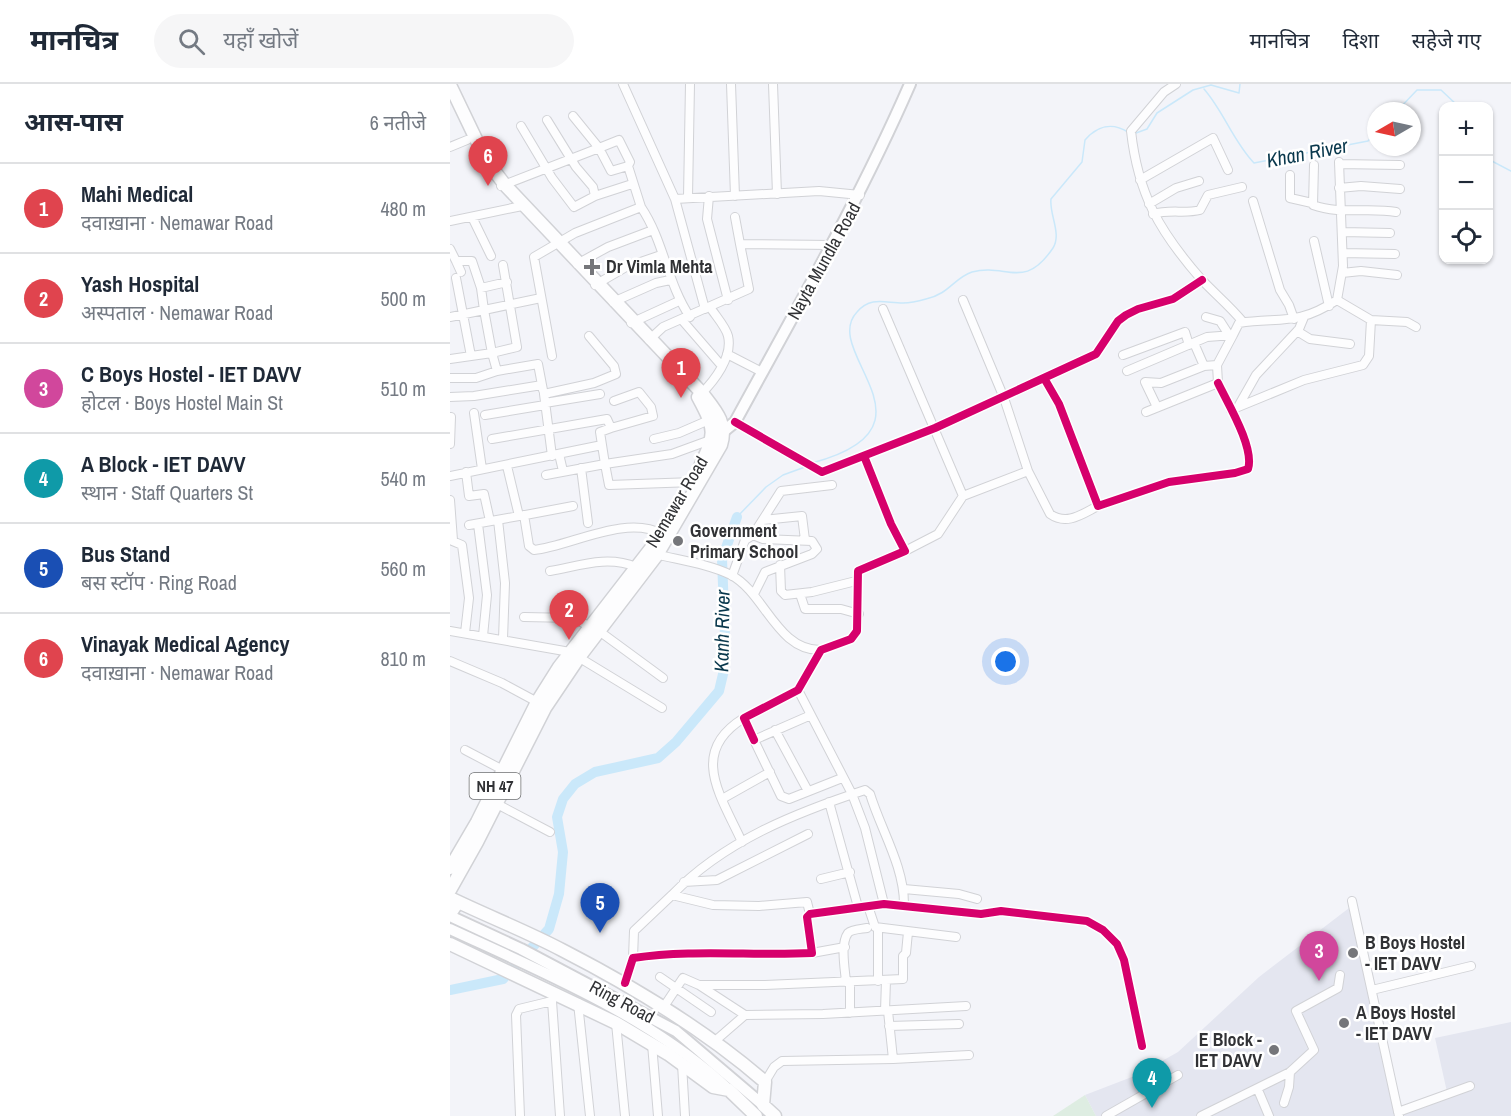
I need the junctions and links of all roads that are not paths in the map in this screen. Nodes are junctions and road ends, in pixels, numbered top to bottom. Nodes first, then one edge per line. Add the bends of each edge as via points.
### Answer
1 (623, 84) edge
2 (690, 84) edge
3 (731, 84) edge
4 (773, 84) edge
5 (910, 84) edge
6 (1176, 84) edge
7 (450, 85) edge
8 (450, 104) edge
9 (573, 116) dead end
10 (547, 120) dead end
11 (521, 126) dead end
12 (467, 140) junction
13 (450, 147) edge
14 (599, 148) junction
15 (572, 158) junction
16 (1314, 165) dead end
17 (1400, 165) dead end
18 (628, 166) junction
19 (547, 169) junction
20 (1228, 170) dead end
21 (1290, 175) dead end
22 (1140, 180) junction
23 (1199, 182) dead end
24 (632, 184) junction
25 (502, 186) junction
26 (1242, 187) dead end
27 (1339, 188) junction
28 (1400, 189) dead end
29 (777, 194) junction
30 (860, 195) junction
31 (596, 196) junction
32 (709, 196) junction
33 (735, 196) junction
34 (688, 197) junction
35 (675, 200) junction
36 (1253, 201) dead end
37 (1312, 203) junction
38 (1149, 204) junction
39 (522, 206) junction
40 (642, 207) junction
41 (1341, 211) junction
42 (1396, 213) dead end
43 (1154, 214) junction
44 (472, 217) junction
45 (735, 217) dead end
46 (450, 221) edge
47 (653, 230) junction
48 (1343, 232) junction
49 (1390, 232) dead end
50 (1314, 241) dead end
51 (559, 243) junction
52 (741, 244) junction
53 (833, 245) junction
54 (450, 249) edge
55 (1343, 253) junction
56 (1395, 254) dead end
57 (662, 255) junction
58 (491, 256) dead end
59 (456, 261) junction
60 (578, 263) junction
61 (503, 265) dead end
62 (1342, 273) junction
63 (1397, 275) dead end
64 (670, 280) junction
65 (1202, 280) junction
66 (507, 282) junction
67 (597, 284) junction
68 (481, 288) junction
69 (541, 298) junction
70 (728, 300) junction
71 (963, 300) dead end
72 (1337, 300) junction
73 (679, 301) junction
74 (614, 302) junction
75 (510, 304) junction
76 (1329, 306) junction
77 (708, 308) junction
78 (883, 309) dead end
79 (484, 310) junction
80 (464, 314) junction
81 (450, 317) edge
82 (1206, 317) dead end
83 (1304, 317) junction
84 (686, 319) junction
85 (1294, 320) junction
86 (1371, 320) junction
87 (633, 322) junction
88 (1243, 322) junction
89 (1416, 327) dead end
90 (1297, 331) junction
91 (1231, 335) junction
92 (589, 336) dead end
93 (649, 340) junction
94 (1192, 344) junction
95 (1350, 344) dead end
96 (1136, 351) junction
97 (492, 353) junction
98 (727, 354) junction
99 (1124, 355) dead end
100 (450, 356) edge
101 (471, 356) junction
102 (552, 356) dead end
103 (721, 365) junction
104 (1217, 365) junction
105 (1140, 366) junction
106 (1204, 366) junction
107 (497, 371) junction
108 (1127, 371) dead end
109 (762, 372) junction
110 (450, 378) edge
111 (1044, 378) junction
112 (1145, 382) junction
113 (1218, 383) junction
114 (542, 385) junction
115 (600, 394) dead end
116 (700, 395) junction
117 (450, 398) edge
118 (1004, 398) junction
119 (545, 400) junction
120 (614, 401) dead end
121 (1239, 405) junction
122 (1157, 407) junction
123 (1231, 410) junction
124 (1146, 412) dead end
125 (474, 413) dead end
126 (485, 416) dead end
127 (451, 417) edge
128 (709, 420) junction
129 (730, 426) junction
130 (611, 428) junction
131 (935, 428) junction
132 (548, 429) junction
133 (654, 438) dead end
134 (492, 439) dead end
135 (713, 439) junction
136 (450, 444) edge
137 (602, 445) junction
138 (556, 455) junction
139 (864, 456) junction
140 (605, 464) junction
141 (507, 466) junction
142 (581, 468) junction
143 (482, 470) junction
144 (563, 471) junction
145 (1029, 471) junction
146 (466, 472) junction
147 (546, 475) dead end
148 (450, 476) edge
149 (694, 482) junction
150 (832, 485) dead end
151 (963, 496) junction
152 (450, 500) edge
153 (573, 506) dead end
154 (1098, 506) junction
155 (522, 515) junction
156 (494, 520) junction
157 (762, 520) junction
158 (588, 523) dead end
159 (478, 524) junction
160 (469, 525) dead end
161 (662, 534) junction
162 (753, 535) junction
163 (452, 540) edge
164 (805, 540) junction
165 (905, 551) junction
166 (652, 554) junction
167 (780, 565) junction
168 (636, 567) junction
169 (550, 571) dead end
170 (732, 576) junction
171 (856, 581) junction
172 (754, 594) junction
173 (800, 594) junction
174 (859, 614) junction
175 (524, 617) dead end
176 (593, 629) junction
177 (450, 631) edge
178 (465, 633) junction
179 (483, 636) junction
180 (503, 639) junction
181 (815, 650) junction
182 (575, 654) junction
183 (450, 661) edge
184 (663, 678) dead end
185 (800, 687) junction
186 (541, 705) junction
187 (662, 708) dead end
188 (810, 715) junction
189 (744, 718) junction
190 (775, 730) junction
191 (754, 740) junction
192 (465, 750) dead end
193 (770, 772) junction
194 (502, 778) junction
195 (842, 778) junction
196 (808, 791) junction
197 (852, 794) junction
198 (722, 799) junction
199 (829, 802) junction
200 (497, 804) junction
201 (481, 825) junction
202 (550, 832) dead end
203 (808, 834) dead end
204 (742, 842) junction
205 (450, 868) edge
206 (850, 872) junction
207 (821, 879) dead end
208 (684, 882) junction
209 (904, 889) junction
210 (450, 890) edge
211 (672, 895) junction
212 (977, 898) dead end
213 (454, 900) edge
214 (1352, 901) dead end
215 (884, 904) junction
216 (904, 904) junction
217 (868, 906) junction
218 (858, 907) junction
219 (810, 914) junction
220 (450, 915) edge
221 (867, 928) dead end
222 (878, 928) junction
223 (450, 929) edge
224 (908, 932) junction
225 (956, 937) dead end
226 (450, 944) edge
227 (845, 947) junction
228 (812, 953) junction
229 (633, 958) junction
230 (1471, 966) dead end
231 (1340, 975) dead end
232 (660, 977) dead end
233 (882, 980) junction
234 (848, 982) junction
235 (625, 983) junction
236 (699, 985) junction
237 (675, 988) junction
238 (1372, 990) junction
239 (554, 997) junction
240 (578, 1003) junction
241 (966, 1006) dead end
242 (663, 1008) junction
243 (887, 1011) junction
244 (711, 1012) dead end
245 (850, 1013) junction
246 (746, 1015) junction
247 (616, 1023) junction
248 (959, 1024) dead end
249 (889, 1026) junction
250 (673, 1036) junction
251 (715, 1041) junction
252 (652, 1044) junction
253 (1142, 1046) dead end
254 (969, 1055) dead end
255 (893, 1059) junction
256 (682, 1063) junction
257 (1290, 1072) junction
258 (1178, 1075) dead end
259 (765, 1082) junction
260 (1470, 1086) dead end
261 (729, 1090) junction
262 (1258, 1090) junction
263 (1284, 1104) dead end
264 (760, 1111) edge
265 (1399, 1114) edge
266 (520, 1116) edge
267 (560, 1116) edge
268 (590, 1116) edge
269 (625, 1116) edge
270 (658, 1116) edge
271 (685, 1116) edge
272 (775, 1116) edge
273 (1106, 1116) edge
274 (1201, 1116) edge
275 (1269, 1116) edge

1 - 35 street
2 - 34 street
3 - 33 street
4 - 29 street
5 - 30 main road, Nayta Mundla Road
6 - 22 street via 1164,92 1132,133
7 - 25 highway, Nemawar Road
8 - 12 highway, Nemawar Road
9 - 14 street
10 - 15 street
11 - 19 street
12 - 13 street
12 - 25 highway, Nemawar Road
14 - 15 street
14 - 18 street via 611,171
14 - 18 street via 619,140 630,162
15 - 19 street
15 - 31 street
16 - 37 street
17 - 27 street via 1339,163
18 - 24 street
19 - 25 street
19 - 31 street via 574,207
20 - 22 street via 1213,138
21 - 37 street via 1290,198
22 - 38 street
23 - 38 street via 1176,188
24 - 31 street
24 - 40 street
25 - 39 highway, Nemawar Road
25 - 51 highway, Nemawar Road
26 - 43 street via 1208,195 1200,210
27 - 28 street
27 - 41 street
29 - 30 street via 819,191
29 - 33 street
30 - 53 main road, Nayta Mundla Road
32 - 33 street
32 - 34 street
32 - 70 street via 707,219
34 - 35 street
35 - 77 street
36 - 85 street
37 - 41 street
38 - 43 street
39 - 44 street
39 - 51 highway, Nemawar Road
40 - 47 street
40 - 51 street
41 - 42 street
41 - 48 street
43 - 65 street
44 - 46 street
44 - 58 street
45 - 52 street
47 - 57 street
47 - 60 street
48 - 49 street
48 - 55 street
50 - 76 street
51 - 60 highway, Nemawar Road
51 - 69 street via 534,257
52 - 53 street
52 - 70 street via 749,289
53 - 109 main road, Nayta Mundla Road
54 - 59 street
55 - 56 street
55 - 62 street
57 - 64 street
57 - 67 street via 626,267
59 - 68 street via 470,259
59 - 80 street
60 - 67 highway, Nemawar Road
61 - 66 street
62 - 63 street
62 - 72 street
64 - 73 street
64 - 74 street
65 - 88 street
65 - 111 street via 1173,298 1126,315 1096,354
66 - 68 street
66 - 75 street
67 - 74 highway, Nemawar Road
68 - 79 street
69 - 75 street
69 - 102 street
70 - 77 street
71 - 118 street
72 - 76 street
72 - 86 street
73 - 84 street
73 - 87 street
74 - 87 highway, Nemawar Road
75 - 79 street
75 - 97 street via 517,347
76 - 83 street
77 - 84 street
77 - 98 street via 728,336
78 - 131 street
79 - 80 street
79 - 97 street
80 - 81 street
80 - 101 street
82 - 91 street via 1220,321
83 - 85 street
83 - 90 street
84 - 93 street via 663,327
84 - 103 street
85 - 88 street
86 - 89 street via 1407,322
86 - 121 street via 1369,356 1363,365 1304,380
87 - 93 highway, Nemawar Road
88 - 91 street
90 - 95 street via 1310,339
90 - 121 street via 1256,375
91 - 94 street via 1207,337
91 - 104 street
92 - 119 street via 614,366 616,374
93 - 116 highway, Nemawar Road
94 - 96 street via 1185,332
94 - 105 street
94 - 106 street
96 - 99 street
96 - 105 street
97 - 101 street
97 - 107 street
98 - 103 street
98 - 109 street
100 - 101 street
103 - 116 street via 714,381
104 - 106 street
104 - 113 street
105 - 108 street
105 - 112 street
106 - 112 street via 1161,383
107 - 110 street via 476,378
107 - 114 street via 538,364
109 - 129 main road, Nayta Mundla Road
111 - 118 street
111 - 154 street via 1059,404
112 - 122 street
113 - 122 street
113 - 123 street
114 - 117 street
114 - 119 street
115 - 119 street
116 - 128 highway, Nemawar Road
116 - 129 highway, Nemawar Road
118 - 131 street
118 - 145 street
119 - 126 street
119 - 132 street
120 - 130 street via 639,392 653,416
121 - 123 street
122 - 124 street
123 - 154 street via 1244,438 1248,469 1169,482
125 - 143 street
127 - 136 street
128 - 133 street
128 - 135 highway, Nemawar Road
129 - 135 main road
129 - 139 street via 822,472
129 - 166 highway via 722,445
130 - 132 street via 607,418
130 - 137 street via 600,432
131 - 139 street
131 - 151 street
132 - 134 street
132 - 138 street
135 - 140 street via 672,454
135 - 149 highway, Nemawar Road
137 - 138 street
137 - 140 street
138 - 141 street
138 - 144 street
139 - 165 street
140 - 142 street
140 - 149 street via 609,485
141 - 143 street
141 - 155 street
142 - 144 street
142 - 158 street
143 - 146 street
144 - 147 street
145 - 151 street
145 - 154 street via 1050,514 1056,518 1073,519
146 - 148 street
146 - 156 street via 469,496 484,494
149 - 161 highway, Nemawar Road
150 - 157 street via 781,491
151 - 165 street via 938,534
152 - 163 street
153 - 155 street
155 - 156 street
155 - 161 street via 529,546 534,550 624,528 651,528
156 - 159 street
156 - 180 street via 504,573
157 - 162 street
157 - 164 street via 802,516
159 - 160 street
159 - 179 street via 487,595
161 - 166 highway, Nemawar Road
162 - 164 street
162 - 170 street via 745,540
163 - 178 street via 462,545 465,566 469,613
164 - 167 street via 815,542 815,552
165 - 171 street via 864,567 858,571
166 - 168 highway, Nemawar Road
166 - 170 street
166 - 176 highway
167 - 172 street via 765,572
167 - 173 street via 782,594
168 - 169 street via 594,562
168 - 176 highway, Nemawar Road
170 - 172 street
171 - 173 street
171 - 174 street
172 - 181 street via 784,634
173 - 174 street via 805,609 841,609
174 - 181 street via 859,625 851,639
175 - 176 street via 568,617
176 - 182 highway
176 - 184 street
177 - 178 street
178 - 179 street
179 - 180 street
180 - 182 street
181 - 185 street
182 - 186 highway
182 - 187 street
183 - 186 street
185 - 188 street
185 - 189 street
186 - 194 highway, NH 47
186 - 194 highway, NH 47 via 522,749
188 - 190 street
188 - 195 street
189 - 191 street
189 - 198 street via 721,735 713,753 714,777
190 - 191 street
190 - 196 street
191 - 193 street
192 - 194 street
193 - 196 street via 783,799
193 - 198 street
194 - 200 highway, NH 47
194 - 201 highway, NH 47
195 - 196 street
195 - 197 street
197 - 199 street
197 - 209 street via 865,790 870,794
197 - 215 street
198 - 204 street
199 - 204 street via 795,814
199 - 206 street
200 - 201 highway, NH 47
200 - 202 street
201 - 205 highway, NH 47
201 - 210 highway, NH 47
203 - 208 street via 717,880
204 - 208 street
206 - 207 street
206 - 218 street
208 - 211 street
209 - 212 street
209 - 216 street
211 - 219 street via 713,905 807,902
211 - 229 street via 634,931
213 - 220 highway
213 - 235 highway
214 - 238 street
215 - 216 street
215 - 217 street
216 - 253 street via 1087,921 1103,930 1117,944 1124,960
217 - 218 street
217 - 222 street
218 - 219 street
219 - 228 street via 807,917
220 - 250 main road, Ring Road via 521,949
221 - 227 street via 849,932
222 - 224 street
222 - 233 street
223 - 250 main road, Ring Road
224 - 225 street
224 - 233 street via 903,979
226 - 239 highway via 532,981
227 - 228 street
227 - 234 street
228 - 229 street via 684,953
229 - 235 street
230 - 238 street
231 - 257 street via 1338,988 1296,1011 1314,1050
232 - 237 street
233 - 234 street
233 - 243 street
234 - 236 street
234 - 245 street
235 - 242 highway
236 - 237 street via 683,978
236 - 246 street
237 - 242 street
237 - 244 street
238 - 265 street
239 - 240 highway
239 - 266 street via 525,1006 516,1015
239 - 267 street
240 - 247 highway
240 - 268 street
241 - 243 street
242 - 251 highway
243 - 245 street
243 - 249 street
245 - 246 street
246 - 251 street
247 - 252 highway
247 - 269 street
248 - 249 street
249 - 255 street
250 - 261 main road, Ring Road
250 - 264 main road, Ring Road
251 - 259 highway
252 - 256 highway
252 - 270 street
254 - 255 street
255 - 259 street via 783,1061 774,1066
256 - 261 highway via 713,1087
256 - 271 street
257 - 262 street
257 - 263 street
258 - 273 street
259 - 264 highway
260 - 265 street
261 - 264 highway, Ring Road
262 - 274 street
262 - 275 street
264 - 272 highway, Ring Road

